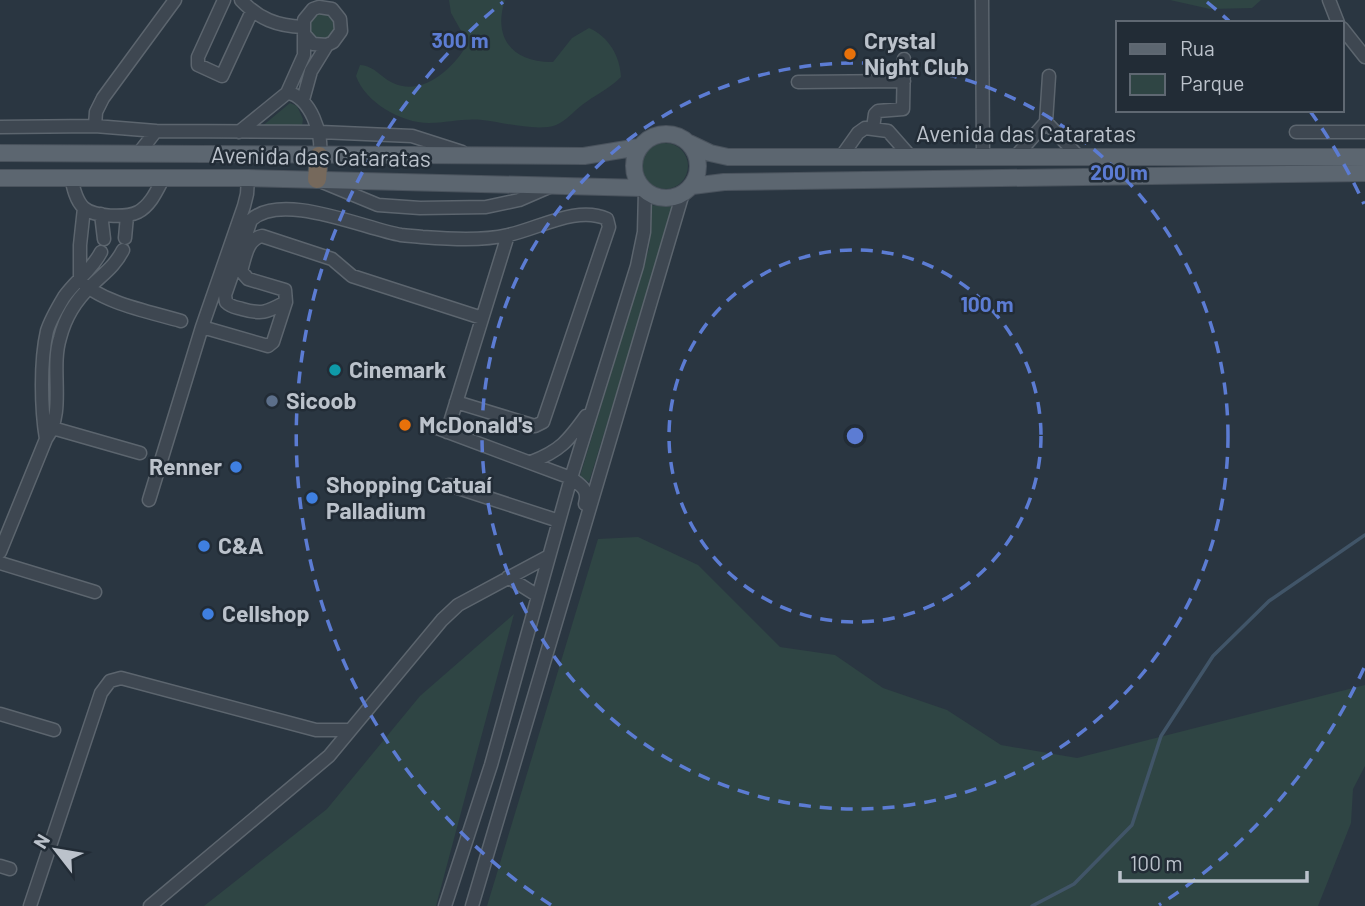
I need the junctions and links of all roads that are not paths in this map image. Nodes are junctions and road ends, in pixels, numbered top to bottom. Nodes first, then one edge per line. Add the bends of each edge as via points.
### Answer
1 (175, 0) edge
2 (223, 0) edge
3 (241, 0) edge
4 (982, 0) edge
5 (1329, 0) edge
6 (252, 11) junction
7 (1337, 21) edge
8 (303, 30) junction
9 (1344, 31) edge
10 (327, 46) junction
11 (1365, 57) edge
12 (904, 59) dead end
13 (1049, 76) dead end
14 (904, 81) junction
15 (798, 82) dead end
16 (287, 93) junction
17 (303, 100) junction
18 (891, 110) junction
19 (1046, 122) junction
20 (95, 126) junction
21 (0, 127) edge
22 (873, 128) junction
23 (156, 131) junction
24 (888, 131) junction
25 (239, 132) junction
26 (320, 132) junction
27 (1296, 132) dead end
28 (1365, 132) edge
29 (689, 143) junction
30 (639, 147) junction
31 (0, 153) edge
32 (138, 154) junction
33 (319, 156) junction
34 (841, 156) junction
35 (910, 156) junction
36 (983, 156) junction
37 (1016, 156) junction
38 (475, 157) junction
39 (1079, 157) junction
40 (1365, 158) edge
41 (1365, 173) edge
42 (71, 177) junction
43 (164, 177) junction
44 (0, 178) edge
45 (248, 178) junction
46 (317, 179) junction
47 (555, 184) junction
48 (643, 190) junction
49 (687, 190) junction
50 (84, 208) junction
51 (100, 214) junction
52 (128, 216) junction
53 (508, 235) junction
54 (84, 284) junction
55 (286, 302) junction
56 (482, 318) junction
57 (181, 321) dead end
58 (202, 327) junction
59 (456, 402) junction
60 (593, 408) junction
61 (48, 431) junction
62 (140, 453) dead end
63 (531, 462) junction
64 (571, 478) junction
65 (449, 485) dead end
66 (149, 500) dead end
67 (559, 521) junction
68 (0, 552) edge
69 (549, 556) junction
70 (0, 563) edge
71 (572, 566) junction
72 (508, 577) junction
73 (95, 592) dead end
74 (538, 596) junction
75 (0, 714) edge
76 (54, 730) dead end
77 (350, 730) junction
78 (30, 906) edge
79 (150, 906) edge
80 (445, 906) edge
81 (471, 906) edge

1 - 20 street via 103,98
2 - 6 street via 198,57 203,69 222,76
3 - 6 street
4 - 36 street
5 - 7 street
6 - 8 street
8 - 10 street via 313,44
8 - 10 street via 313,9 332,9 340,19 341,32
8 - 16 street via 304,55
9 - 11 street
10 - 17 street via 311,71
12 - 14 street
13 - 19 street
14 - 15 street
14 - 18 street via 903,109
16 - 17 street
16 - 25 street
17 - 26 street
18 - 22 street via 876,113
18 - 24 street
19 - 37 street
19 - 39 street
20 - 21 street
20 - 23 street
22 - 24 street
22 - 34 street via 861,131
23 - 25 street
23 - 32 street
24 - 35 street
25 - 26 street
26 - 33 street
26 - 38 street via 412,136
27 - 28 street
29 - 30 main road via 675,134 659,134
29 - 34 main road, Avenida das Cataratas via 728,157
29 - 49 main road via 698,165
30 - 38 main road, Avenida das Cataratas via 584,156
30 - 48 main road via 633,170
31 - 32 main road, Avenida das Cataratas
32 - 33 main road, Avenida das Cataratas
33 - 38 main road, Avenida das Cataratas
33 - 46 highway
34 - 35 main road, Avenida das Cataratas
35 - 36 main road, Avenida das Cataratas
36 - 37 main road, Avenida das Cataratas
37 - 39 main road, Avenida das Cataratas
39 - 40 main road, Avenida das Cataratas
41 - 49 main road, Avenida das Cataratas via 724,182
42 - 43 main road, Avenida das Cataratas
42 - 44 main road, Avenida das Cataratas
42 - 50 street
43 - 45 main road, Avenida das Cataratas
43 - 52 street via 153,197
45 - 46 main road, Avenida das Cataratas
45 - 58 street
46 - 47 main road, Avenida das Cataratas
46 - 47 street via 377,205 420,208 486,207 519,200
47 - 48 main road, Avenida das Cataratas
48 - 49 main road via 668,198
48 - 60 street via 645,232
49 - 71 street
50 - 51 street
50 - 54 street via 80,245
51 - 52 street
51 - 54 street via 102,245
52 - 54 street via 116,264
53 - 55 street via 401,235 313,211 258,214 251,220 226,302 257,314
53 - 56 street
53 - 59 street via 541,224 598,215 607,219 609,227 542,422 535,426
54 - 57 street via 102,296
54 - 61 street via 59,338
55 - 56 street via 285,290 248,279 241,271 255,237 302,248 332,259 352,276
55 - 58 street via 268,346
56 - 59 street
58 - 66 street
59 - 63 street via 442,430
60 - 63 street via 565,445
60 - 64 street
61 - 62 street
61 - 68 street
63 - 64 street
64 - 67 street
64 - 71 street via 587,495
65 - 67 street
67 - 69 street
69 - 72 street
69 - 74 street
70 - 73 street
71 - 81 street
72 - 74 street
72 - 77 street via 458,605 442,620
74 - 80 street via 491,765
75 - 76 street
77 - 78 street via 316,730 121,678 110,681 101,693
77 - 79 street via 295,786

